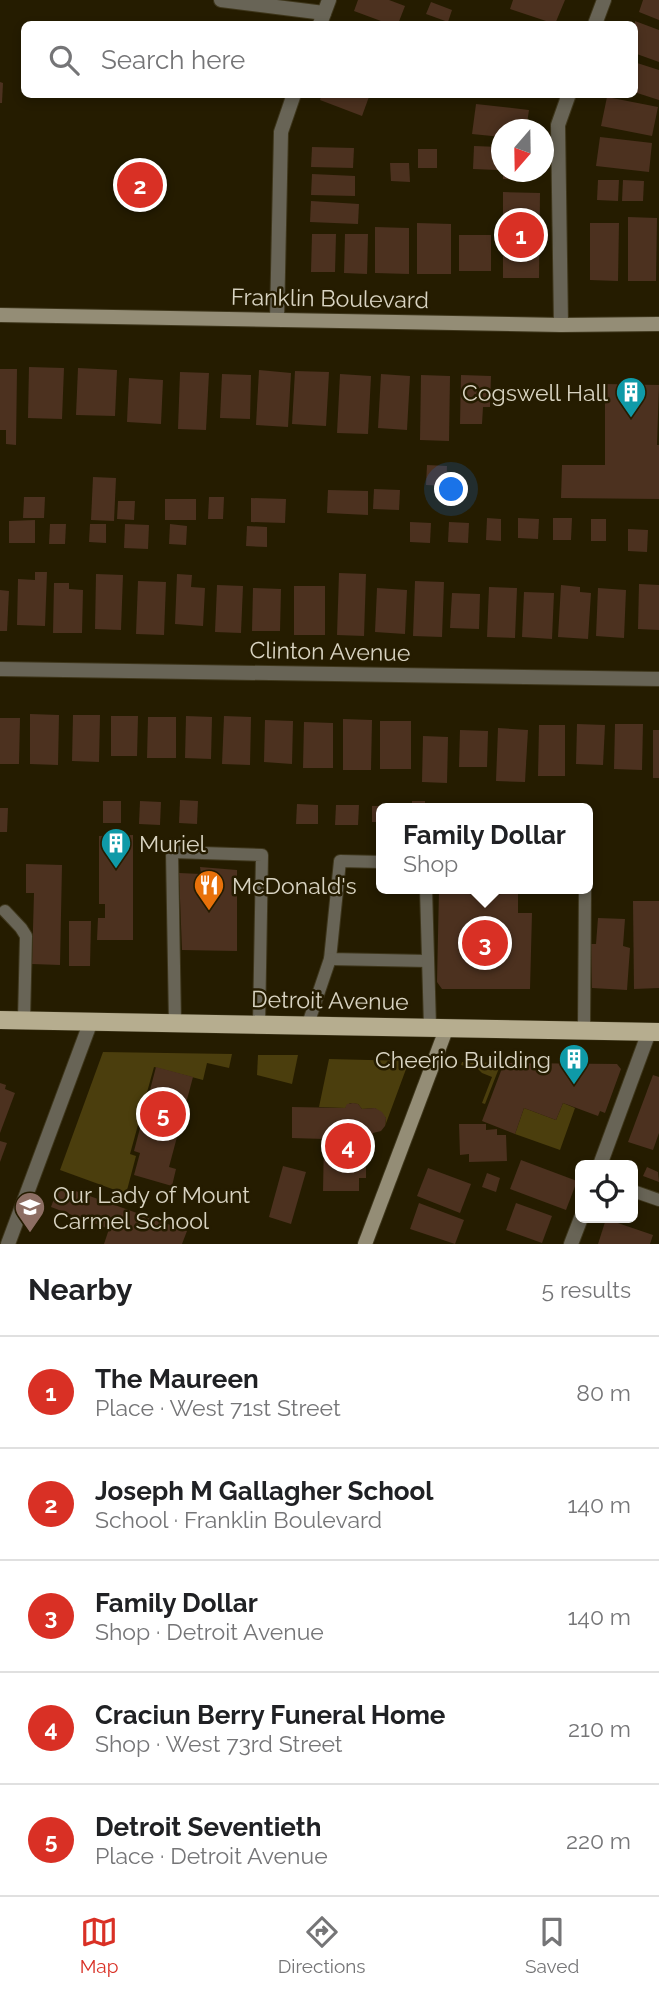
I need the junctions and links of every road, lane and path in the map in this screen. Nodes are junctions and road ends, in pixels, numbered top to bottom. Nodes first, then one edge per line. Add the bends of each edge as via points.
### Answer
1 (221, 0) edge
2 (604, 0) edge
3 (324, 13) edge
4 (596, 21) edge
5 (293, 98) edge
6 (568, 98) edge
7 (0, 314) edge
8 (277, 319) junction
9 (659, 324) edge
10 (561, 325) junction
11 (0, 669) edge
12 (659, 679) edge
13 (376, 862) edge
14 (426, 894) edge
15 (585, 894) edge
16 (5, 911) dead end
17 (330, 959) junction
18 (428, 961) junction
19 (0, 1020) edge
20 (24, 1020) junction
21 (91, 1021) junction
22 (175, 1022) junction
23 (259, 1024) junction
24 (308, 1024) junction
25 (438, 1026) junction
26 (584, 1030) junction
27 (654, 1032) edge
28 (602, 1160) edge
29 (638, 1193) edge
30 (659, 1200) edge
31 (579, 1223) edge
32 (8, 1244) edge
33 (365, 1244) edge
34 (571, 1244) edge

1 - 3 street
2 - 4 street
5 - 8 street via 281,132
6 - 10 street via 558,125
7 - 8 street, Franklin Boulevard
8 - 10 street, Franklin Boulevard
9 - 10 street, Franklin Boulevard
11 - 12 street, Clinton Avenue
13 - 17 lane via 341,862
14 - 18 lane
15 - 26 lane
16 - 20 lane via 26,936
17 - 18 lane
17 - 24 lane
18 - 25 lane
19 - 20 main road, Detroit Avenue
20 - 21 main road, Detroit Avenue
21 - 22 main road, Detroit Avenue
21 - 32 street
22 - 23 main road, Detroit Avenue
22 - 23 lane via 172,852 262,855
23 - 24 main road, Detroit Avenue
24 - 25 main road, Detroit Avenue
25 - 26 main road, Detroit Avenue
25 - 33 street
26 - 27 main road, Detroit Avenue
27 - 28 street
29 - 30 lane
31 - 34 street

